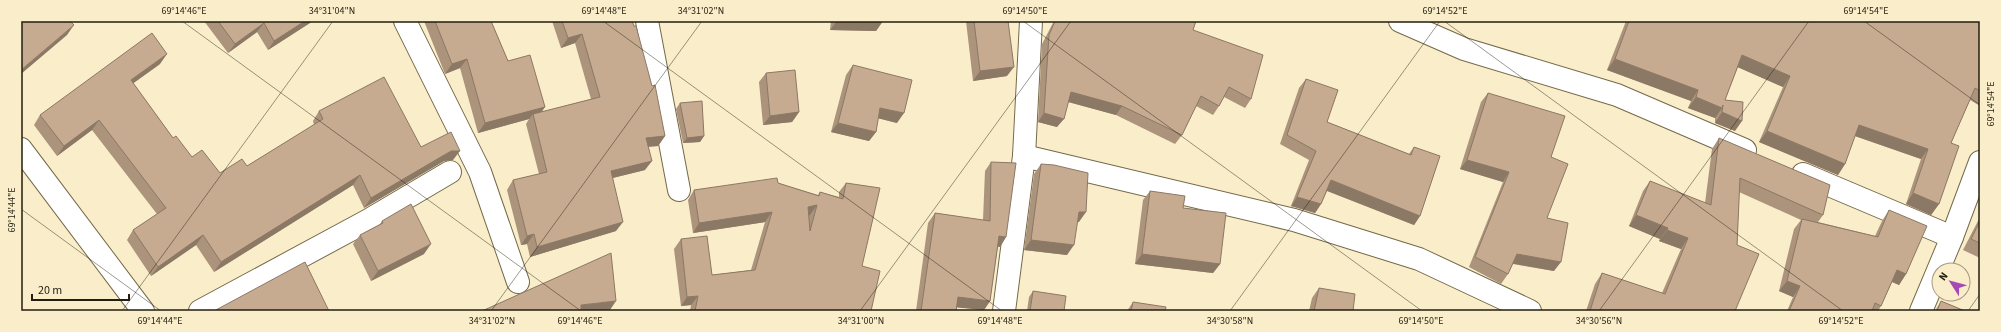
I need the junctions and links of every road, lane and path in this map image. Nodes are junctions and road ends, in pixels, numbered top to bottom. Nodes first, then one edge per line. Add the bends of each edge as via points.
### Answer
1 (405, 21) edge
2 (647, 21) edge
3 (1031, 21) edge
4 (1400, 21) edge
5 (21, 149) edge
6 (1024, 156) junction
7 (1763, 157) edge
8 (1980, 162) edge
9 (1785, 166) edge
10 (450, 172) dead end
11 (679, 190) dead end
12 (1952, 237) junction
13 (518, 282) dead end
14 (142, 311) edge
15 (200, 311) edge
16 (1004, 311) edge
17 (1530, 311) edge
18 (1921, 311) edge

1 - 13 street via 480,172
2 - 11 street
3 - 6 street
4 - 7 street via 1464,49 1617,96
5 - 14 street
6 - 16 street
6 - 17 street via 1294,220 1419,259
8 - 12 street
9 - 12 street
10 - 15 street via 367,221
12 - 18 street

